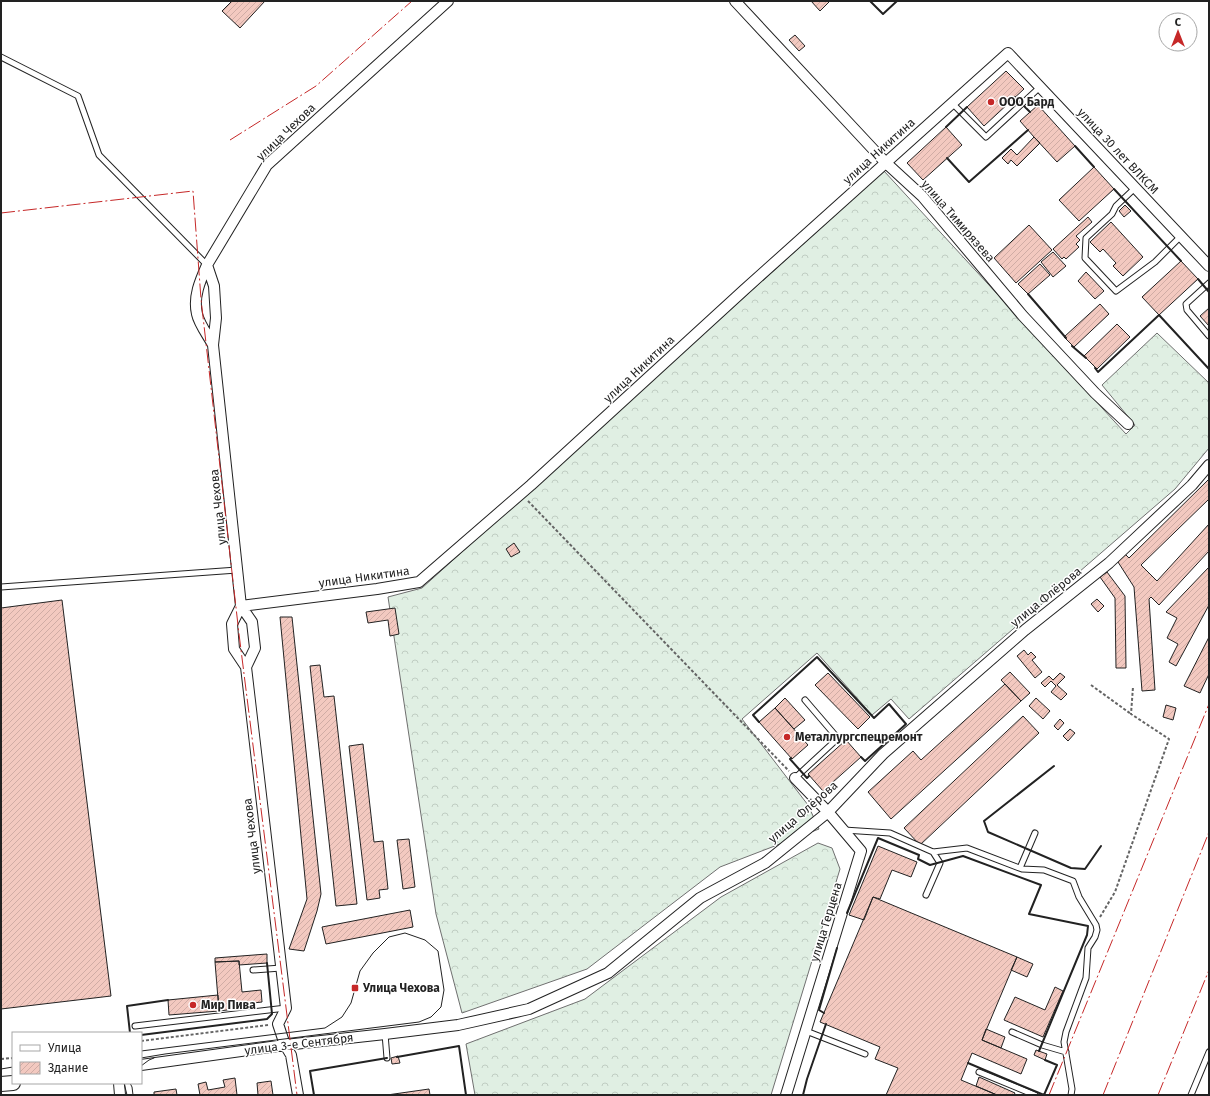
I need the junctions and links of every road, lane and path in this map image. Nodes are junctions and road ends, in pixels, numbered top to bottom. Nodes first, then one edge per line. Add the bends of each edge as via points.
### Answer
1 (448, 1) edge
2 (735, 1) edge
3 (1008, 53) joint
4 (1, 56) edge
5 (1040, 87) junction
6 (952, 103) junction
7 (885, 162) junction
8 (1135, 188) junction
9 (1181, 236) junction
10 (207, 265) junction
11 (1209, 266) edge
12 (1209, 283) edge
13 (1209, 336) edge
14 (213, 345) junction
15 (1128, 424) dead end
16 (1209, 465) edge
17 (521, 494) junction
18 (238, 570) junction
19 (1, 587) edge
20 (241, 606) junction
21 (246, 667) junction
22 (1091, 685) dead end
23 (1133, 687) dead end
24 (805, 700) dead end
25 (1131, 714) junction
26 (795, 778) junction
27 (828, 812) junction
28 (843, 830) junction
29 (1035, 833) dead end
30 (933, 852) junction
31 (1020, 868) junction
32 (926, 895) dead end
33 (1096, 925) junction
34 (281, 968) junction
35 (253, 970) dead end
36 (286, 1008) junction
37 (278, 1024) junction
38 (458, 1025) joint
39 (135, 1026) dead end
40 (806, 1031) junction
41 (1012, 1032) dead end
42 (385, 1034) junction
43 (142, 1041) edge
44 (285, 1045) junction
45 (1066, 1052) junction
46 (1209, 1052) edge
47 (866, 1054) dead end
48 (12, 1058) edge
49 (387, 1058) dead end
50 (1, 1059) edge
51 (142, 1065) edge
52 (979, 1072) dead end
53 (12, 1083) edge
54 (1, 1084) edge
55 (119, 1084) edge
56 (120, 1095) edge
57 (298, 1095) edge
58 (786, 1095) edge
59 (1035, 1095) edge
60 (1071, 1095) edge
61 (1192, 1095) edge

1 - 10 street, улица Чехова via 267,165
2 - 7 street, улица Тимирязева
3 - 5 street, улица 30 лет ВЛКСМ
3 - 6 street, улица Никитина
4 - 10 lane via 78,96 99,155
5 - 6 lane via 986,137
5 - 8 street, улица 30 лет ВЛКСМ
6 - 7 street, улица Никитина
7 - 15 street, улица Тимирязева via 922,196 1023,316 1095,393
7 - 17 street, улица Никитина
8 - 9 street, улица 30 лет ВЛКСМ
8 - 9 lane via 1086,238 1085,258 1116,291 1155,262
9 - 11 street, улица 30 лет ВЛКСМ
10 - 14 street, улица Чехова via 214,286 216,310
10 - 14 street via 198,286 197,315
12 - 13 lane via 1186,304 1187,310
14 - 18 street, улица Чехова
16 - 27 street, улица Флёрова via 1192,485 1109,563 1025,630 883,754
17 - 20 street, улица Никитина via 419,582
17 - 26 path
18 - 19 lane
18 - 20 street, улица Чехова
20 - 21 street, улица Чехова via 252,622 255,648
20 - 21 street via 232,624 234,649
21 - 34 street, улица Чехова
22 - 25 path
23 - 25 path
24 - 26 lane via 835,735 835,741
25 - 33 path via 1169,739 1115,892
26 - 27 street, улица Герцена
27 - 28 street, улица Герцена
27 - 38 street, улица Флёрова via 765,863 700,898 608,973 529,1009
28 - 30 lane via 890,833
28 - 40 street, улица Герцена via 861,851
29 - 31 lane
30 - 31 lane via 967,848
30 - 32 lane via 940,863
31 - 33 lane via 1044,870 1073,881 1079,897
33 - 45 lane via 1095,937 1088,948 1086,978 1066,1032
34 - 35 lane
34 - 36 street, улица Чехова
36 - 37 street
36 - 39 lane
37 - 43 path
37 - 44 street
38 - 42 street, улица 3-е Сентября
40 - 47 lane
40 - 58 street, улица Герцена
41 - 45 lane
42 - 44 street, улица 3-е Сентября
42 - 49 lane
44 - 51 street, улица 3-е Сентября
44 - 57 street via 291,1055
45 - 60 lane
46 - 61 lane
48 - 50 path
52 - 59 lane
53 - 54 street
55 - 56 street

